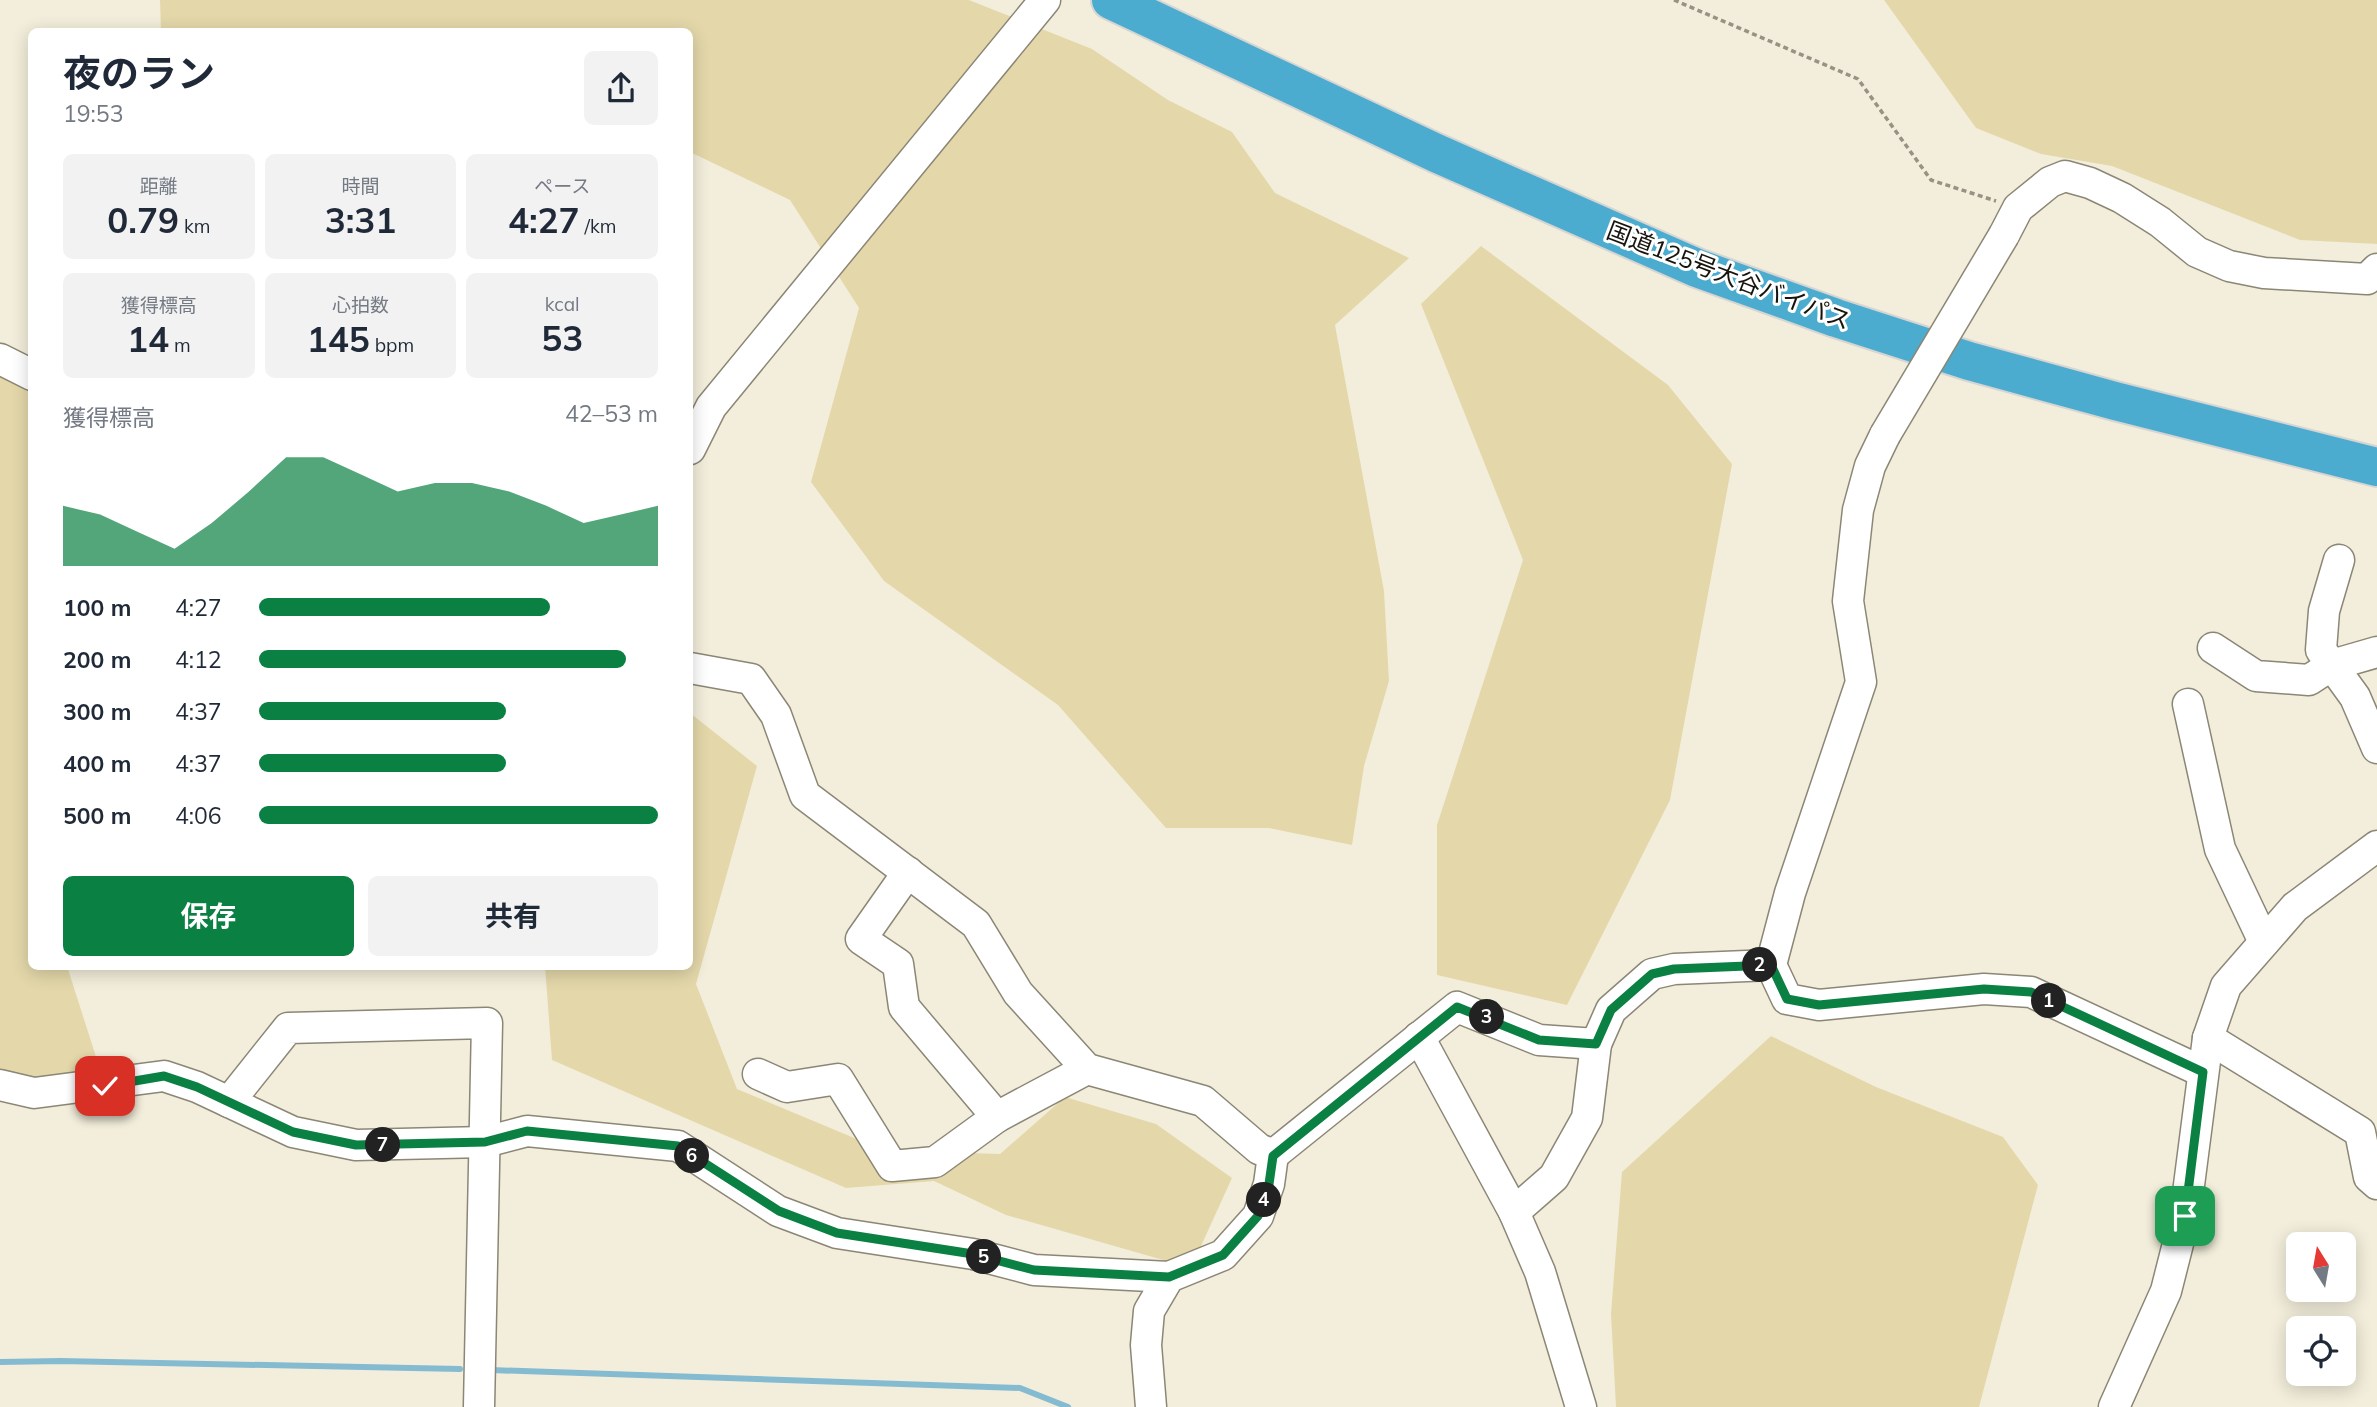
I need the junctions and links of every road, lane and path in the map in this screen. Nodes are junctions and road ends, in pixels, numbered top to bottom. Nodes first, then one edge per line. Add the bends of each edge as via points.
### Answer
1 (1045, 0) edge
2 (1111, 0) edge
3 (1674, 0) edge
4 (2018, 208) junction
5 (2377, 269) edge
6 (0, 359) edge
7 (28, 373) edge
8 (693, 438) edge
9 (2377, 467) edge
10 (2339, 560) dead end
11 (2213, 648) dead end
12 (2377, 652) edge
13 (2332, 665) junction
14 (693, 669) edge
15 (2188, 704) dead end
16 (2377, 748) edge
17 (2377, 846) edge
18 (908, 872) junction
19 (2264, 942) junction
20 (1771, 965) junction
21 (1419, 1037) junction
22 (2208, 1038) junction
23 (1596, 1044) junction
24 (1087, 1069) junction
25 (2203, 1072) junction
26 (758, 1074) dead end
27 (0, 1085) edge
28 (229, 1102) junction
29 (997, 1117) junction
30 (485, 1142) junction
31 (1273, 1156) junction
32 (2377, 1184) edge
33 (1514, 1212) junction
34 (1169, 1277) junction
35 (479, 1407) edge
36 (1151, 1407) edge
37 (1581, 1407) edge
38 (2114, 1407) edge

1 - 8 street via 711,407
2 - 9 highway, 国道125号大谷バイパス via 1436,153 1697,268 1969,360
3 - 4 path via 1858,79 1931,180
4 - 5 street via 2065,176 2122,198 2197,252 2229,266 2264,274 2367,279
4 - 20 street, bridge via 1870,466 1858,510 1849,601 1861,682 1790,893
6 - 7 street
10 - 13 street via 2324,611 2320,650
11 - 13 street via 2256,676 2309,680
12 - 13 street
13 - 16 street via 2356,697
14 - 18 street via 751,679 776,715 805,794
15 - 19 street via 2220,849
17 - 19 street via 2295,907
18 - 24 street via 976,924 1018,993
18 - 29 street via 861,939 898,964 904,1007
19 - 22 street via 2226,986
20 - 23 street via 1652,974 1611,1010
20 - 25 street via 1787,999 1819,1005 1984,989 2031,992
21 - 23 street via 1457,1007 1539,1040
21 - 31 street
21 - 33 street
22 - 25 street
22 - 32 street via 2360,1132 2369,1177
23 - 33 street via 1587,1118 1554,1177
24 - 29 street
24 - 31 street via 1203,1101
25 - 38 street via 2185,1216 2166,1290
26 - 29 street via 787,1087 838,1079 892,1166 935,1162
27 - 28 street via 34,1093 164,1076
28 - 30 street via 293,1132 356,1145
28 - 30 street via 288,1028 487,1023
30 - 34 street via 527,1131 678,1146 779,1211 837,1233 973,1254 1034,1270
30 - 35 street
31 - 34 street via 1258,1216 1223,1255
33 - 37 street via 1540,1272
34 - 36 street via 1149,1311 1146,1345

